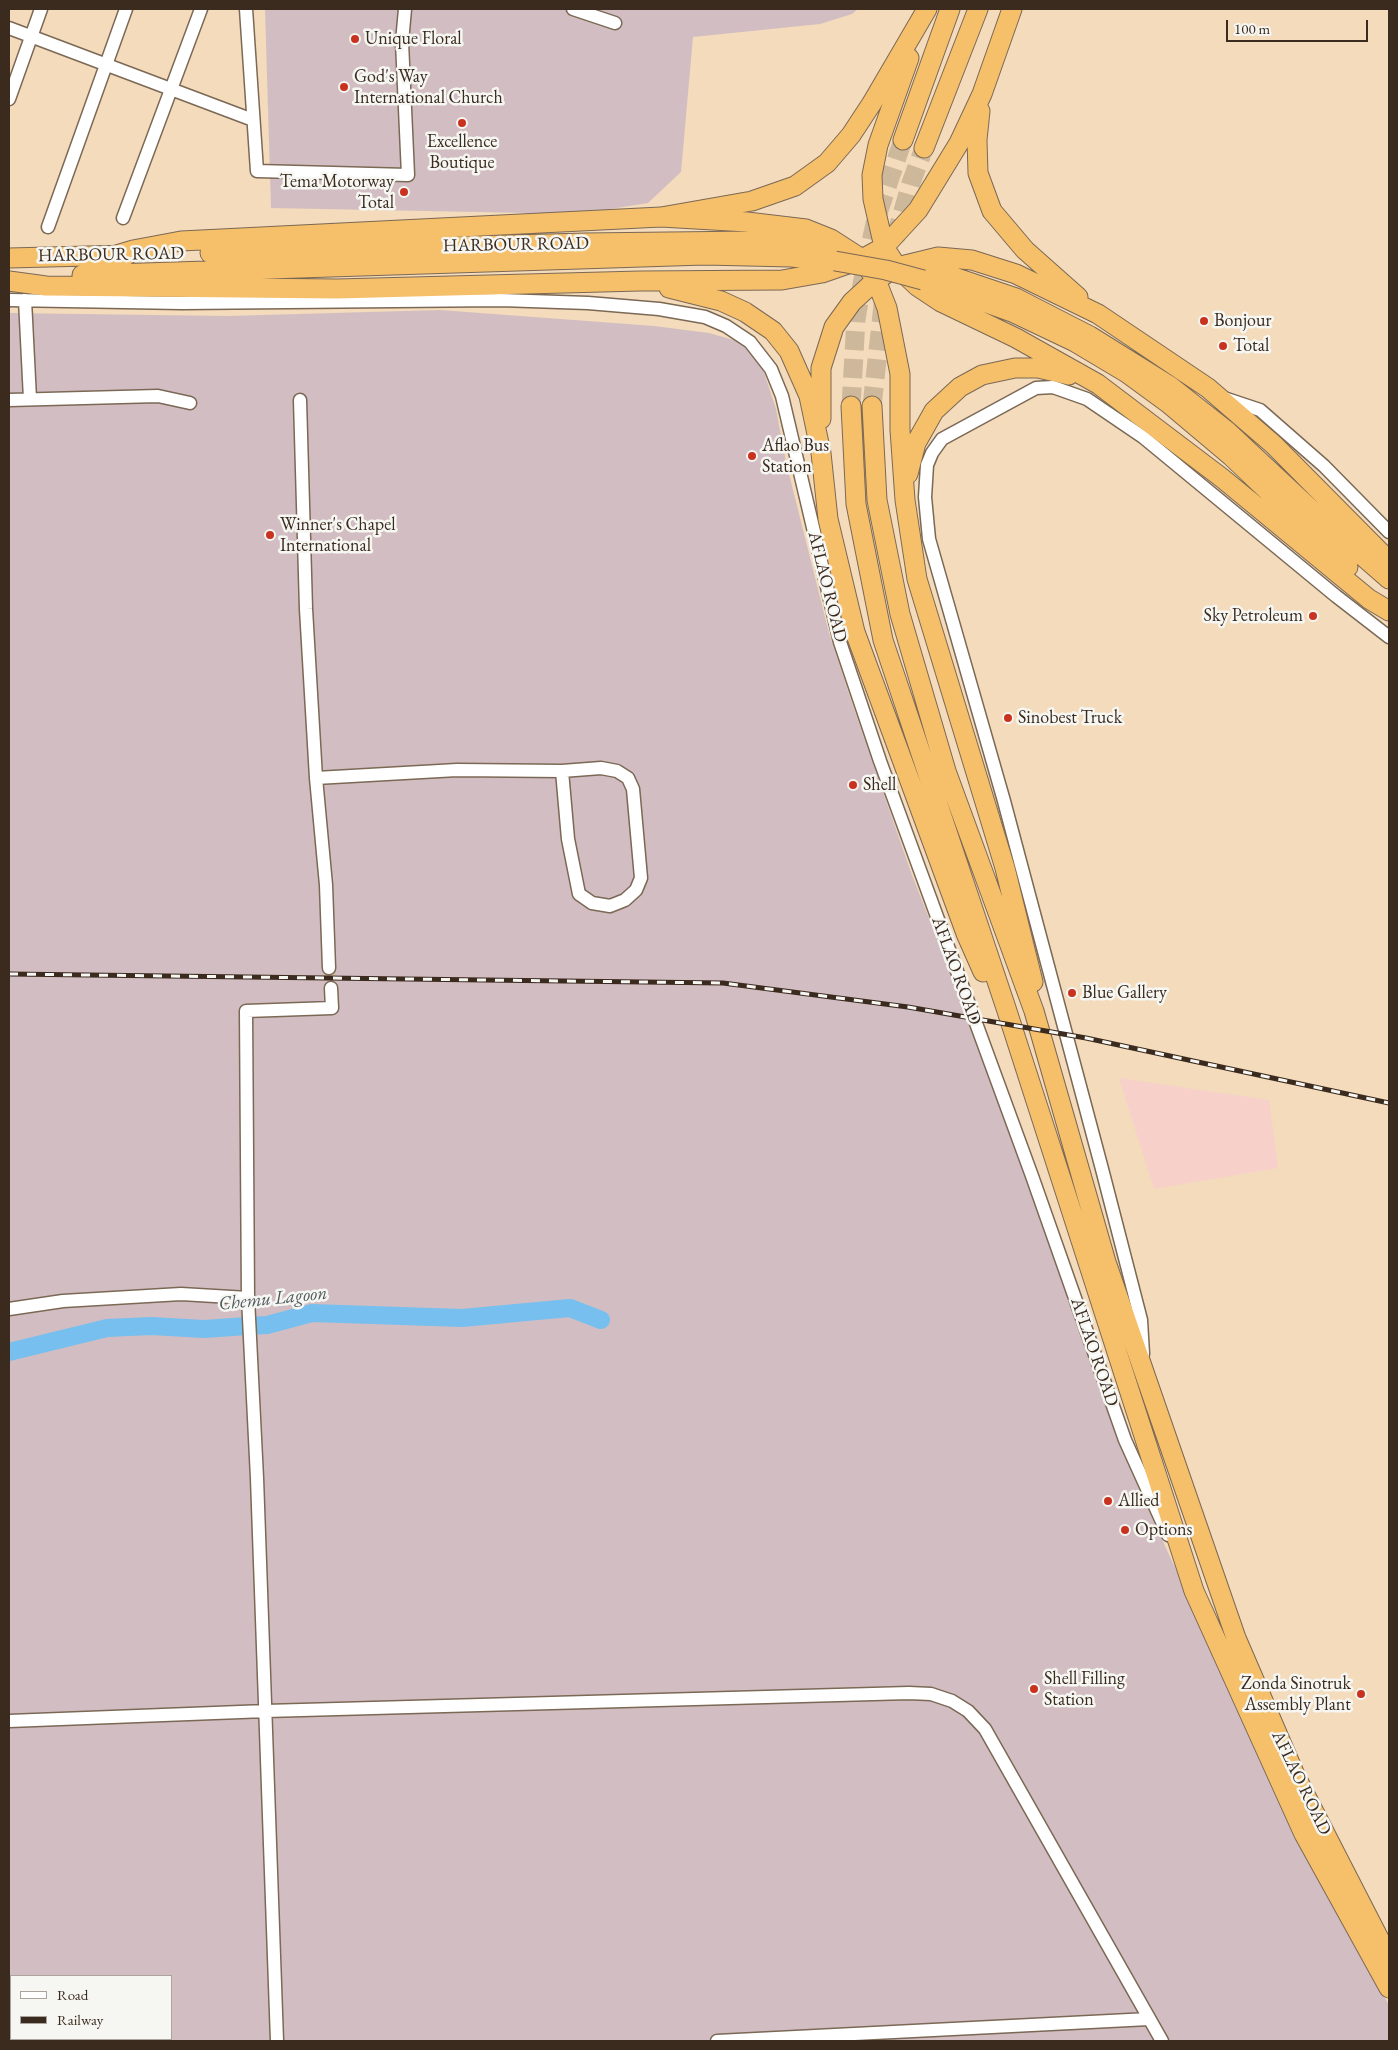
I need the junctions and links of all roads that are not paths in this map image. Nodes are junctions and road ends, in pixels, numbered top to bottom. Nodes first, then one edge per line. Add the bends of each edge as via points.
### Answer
1 (41, 9) edge
2 (126, 9) edge
3 (201, 9) edge
4 (246, 9) edge
5 (405, 9) edge
6 (573, 9) edge
7 (927, 9) edge
8 (950, 9) edge
9 (978, 9) edge
10 (1012, 9) edge
11 (615, 23) dead end
12 (9, 28) edge
13 (31, 36) junction
14 (105, 64) junction
15 (170, 87) junction
16 (982, 94) junction
17 (9, 99) edge
18 (253, 120) junction
19 (903, 140) tunnel mouth
20 (924, 148) tunnel mouth
21 (660, 217) junction
22 (123, 218) dead end
23 (48, 227) dead end
24 (884, 247) junction
25 (116, 256) junction
26 (9, 258) edge
27 (862, 259) junction
28 (897, 267) junction
29 (9, 279) edge
30 (640, 280) junction
31 (876, 280) junction
32 (9, 300) edge
33 (25, 300) junction
34 (1014, 306) junction
35 (1098, 314) junction
36 (1098, 384) junction
37 (1220, 397) junction
38 (30, 399) junction
39 (9, 400) edge
40 (300, 400) dead end
41 (190, 403) dead end
42 (851, 406) tunnel mouth
43 (872, 406) tunnel mouth
44 (821, 452) junction
45 (905, 500) junction
46 (1389, 532) edge
47 (1327, 535) junction
48 (1389, 561) edge
49 (1389, 579) edge
50 (1389, 610) edge
51 (1389, 636) edge
52 (562, 771) junction
53 (316, 778) junction
54 (329, 968) tunnel mouth
55 (331, 988) tunnel mouth
56 (1006, 1008) junction
57 (1034, 1011) junction
58 (248, 1298) junction
59 (9, 1309) edge
60 (1145, 1376) junction
61 (1194, 1591) junction
62 (266, 1711) junction
63 (9, 1721) edge
64 (1389, 1958) edge
65 (1389, 1988) edge
66 (1149, 2019) junction
67 (277, 2041) edge
68 (717, 2041) edge
69 (1162, 2041) edge

1 - 13 street
2 - 14 street
3 - 15 street
4 - 18 street
5 - 18 street via 402,42 408,175 257,171
6 - 11 street
7 - 21 highway via 872,103 827,163 795,186 752,200
7 - 24 highway via 878,145 872,175 873,199
8 - 19 highway
9 - 20 highway
10 - 16 highway
12 - 13 street
13 - 14 street
13 - 17 street
14 - 15 street
14 - 23 street
15 - 18 street
15 - 22 street
16 - 24 highway via 959,143 918,210
16 - 35 highway via 977,140 978,173 992,211 1025,250
21 - 25 highway via 181,242
21 - 27 highway via 798,228 831,239
24 - 27 highway
24 - 28 highway
25 - 26 highway, HARBOUR ROAD
25 - 34 highway, HARBOUR ROAD via 754,241 848,251 921,267 975,283
27 - 30 highway via 822,273 782,280
27 - 31 highway
28 - 31 highway
28 - 35 highway via 938,257 972,260 1016,274
28 - 36 highway via 941,302 1016,338
29 - 30 highway via 46,286 254,289
29 - 34 highway, HARBOUR ROAD, bridge via 652,256 791,257 860,264
30 - 44 highway via 721,301 745,312 772,331 789,351 808,396
31 - 44 highway via 852,302 834,328 821,368
31 - 45 highway via 890,316 900,374
32 - 33 street
33 - 38 street
33 - 61 street, AFLAO ROAD via 182,303 501,300 588,303 659,309 704,317 726,326 750,342 772,369 782,396 840,642 880,762 1125,1440
34 - 47 highway via 1127,373
35 - 37 highway
36 - 45 highway via 1060,372 1015,368 982,375 960,387 934,411 916,443 908,470
36 - 50 highway via 1222,478 1369,599
37 - 46 street via 1260,410 1324,466
37 - 48 highway via 1274,445
38 - 39 street
38 - 41 street via 158,396
40 - 53 street via 306,609
42 - 56 highway, AFLAO ROAD via 856,504 883,640
43 - 57 highway, AFLAO ROAD via 877,500 900,614 946,771
44 - 56 highway via 828,519 855,632 967,936 985,978
45 - 57 highway via 917,579 1004,868 1029,962
47 - 49 highway
47 - 50 highway
51 - 60 street, AFLAO ROAD via 1143,438 1087,399 1053,387 1036,388 942,440 932,452 927,465 925,498 929,539 1006,809 1141,1320
52 - 52 street via 601,768 617,771 628,778 633,790 641,878 636,890 625,900 610,906 592,902 579,894 568,839
52 - 53 street via 457,770
53 - 54 street via 326,885
55 - 58 street via 332,1008 246,1011
56 - 61 highway, AFLAO ROAD
57 - 60 highway, AFLAO ROAD via 1106,1262
58 - 59 street via 181,1294 64,1301
58 - 62 street
60 - 64 highway, AFLAO ROAD via 1236,1638 1295,1775
61 - 65 highway, AFLAO ROAD via 1304,1834
62 - 63 street
62 - 66 street via 909,1693 931,1694 952,1701 968,1711 985,1729
62 - 67 street
66 - 68 street
66 - 69 street

